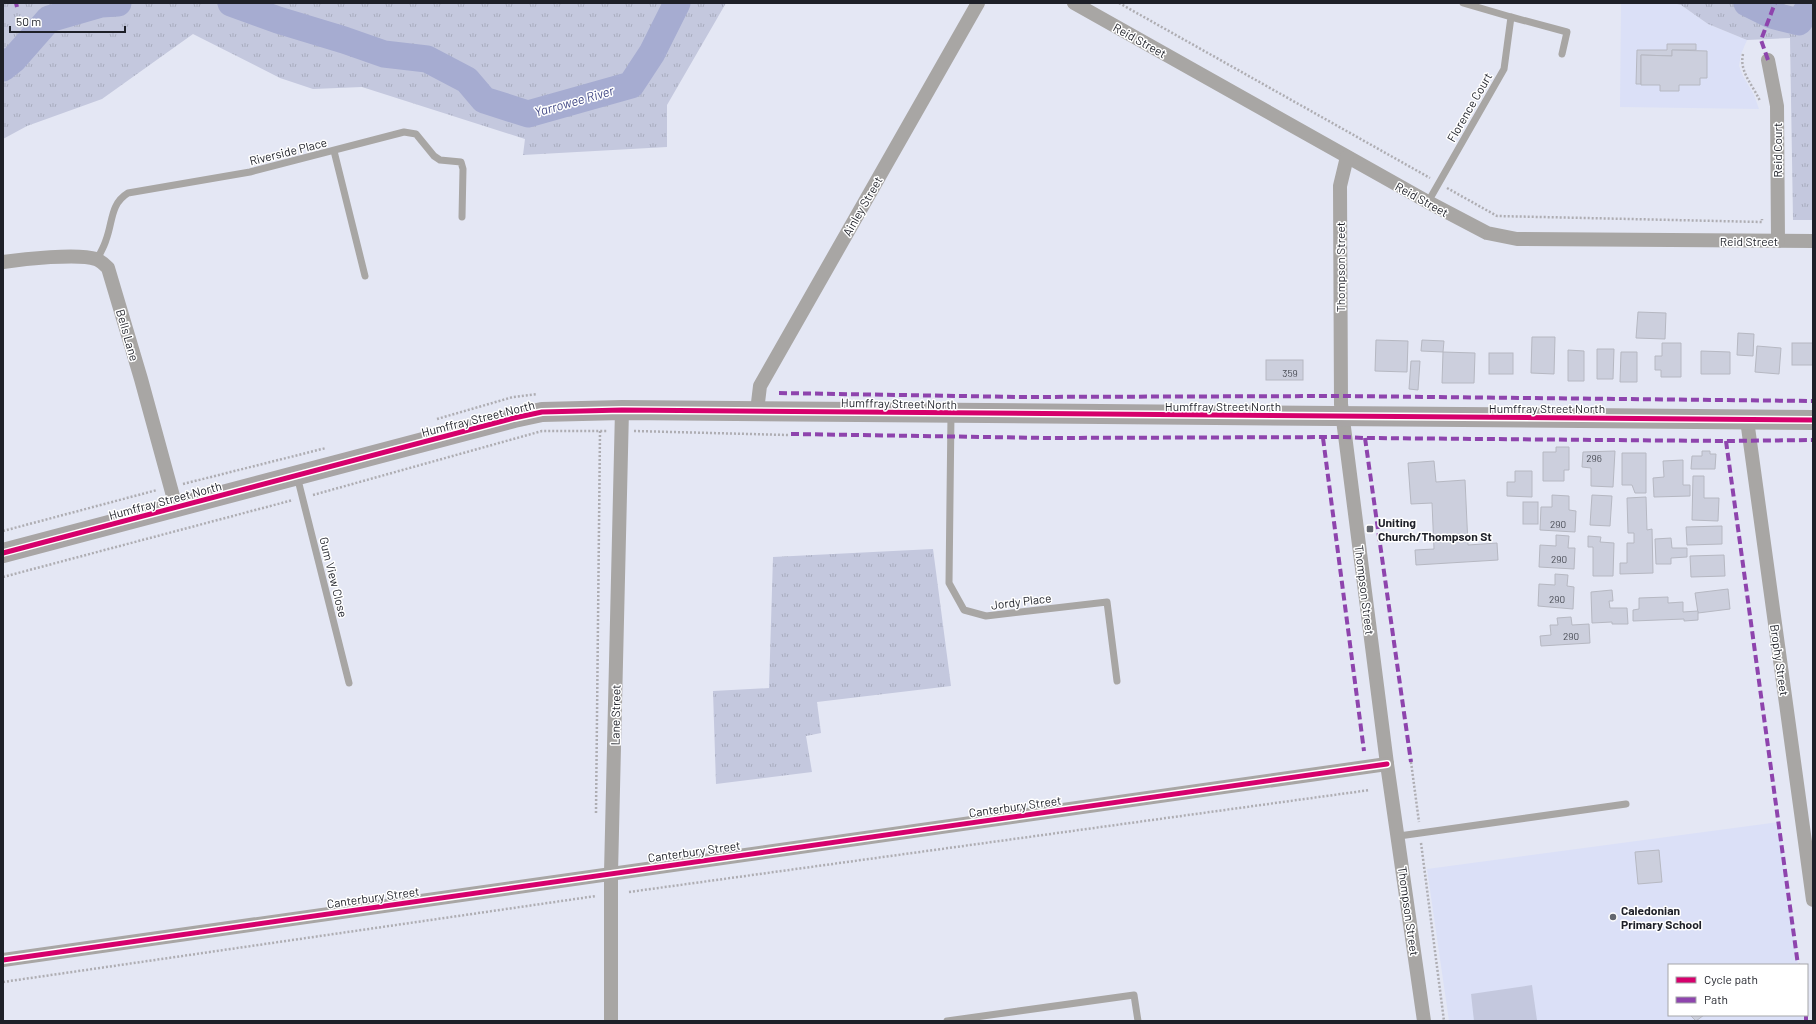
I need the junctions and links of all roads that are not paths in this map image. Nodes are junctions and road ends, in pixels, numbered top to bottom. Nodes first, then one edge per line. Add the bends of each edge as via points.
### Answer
1 (978, 3) edge
2 (1074, 3) edge
3 (1463, 3) edge
4 (1511, 18) junction
5 (1562, 54) dead end
6 (1768, 60) dead end
7 (334, 151) junction
8 (1348, 157) junction
9 (1428, 202) junction
10 (462, 217) dead end
11 (1778, 241) junction
12 (1813, 241) edge
13 (97, 260) junction
14 (3, 262) edge
15 (365, 276) dead end
16 (622, 410) junction
17 (757, 411) junction
18 (951, 414) junction
19 (1342, 417) junction
20 (1747, 420) junction
21 (1813, 420) edge
22 (297, 476) junction
23 (176, 507) junction
24 (3, 553) edge
25 (1116, 681) dead end
26 (349, 683) dead end
27 (1387, 764) junction
28 (1626, 804) dead end
29 (1399, 836) junction
30 (611, 873) junction
31 (1813, 900) edge
32 (3, 960) edge
33 (611, 1021) edge
34 (947, 1021) edge
35 (1138, 1021) edge
36 (1424, 1021) edge

1 - 17 street, Ainley Street via 760,386
2 - 8 street, Reid Street
3 - 4 lane
4 - 5 lane via 1567,32
4 - 9 lane, Florence Court via 1504,69
6 - 11 street, Reid Court via 1777,106
7 - 10 lane, Riverside Place via 404,132 416,134 440,160 458,161 463,165
7 - 13 lane, Riverside Place via 250,172 128,193 120,199 113,210 106,241
7 - 15 lane
8 - 9 street, Reid Street
8 - 19 street, Thompson Street via 1340,186
9 - 11 street, Reid Street via 1487,233 1511,238
11 - 12 street, Reid Street
13 - 14 street via 66,258
13 - 23 street, Bells Lane via 106,266 111,276
16 - 17 street, Humffray Street North
16 - 22 street, Humffray Street North via 531,414
16 - 30 street, Lane Street
17 - 18 street, Humffray Street North
18 - 19 street, Humffray Street North
18 - 25 lane, Jordy Place via 949,583 964,610 986,616 1107,602
19 - 20 street, Humffray Street North
19 - 27 street, Thompson Street
20 - 21 street, Humffray Street North
20 - 31 street, Brophy Street
22 - 23 street, Humffray Street North
22 - 26 lane, Gum View Close
23 - 24 street, Humffray Street North
27 - 29 street, Thompson Street
27 - 30 street, Canterbury Street
28 - 29 lane
29 - 36 street, Thompson Street
30 - 32 street, Canterbury Street
30 - 33 street, Lane Street
34 - 35 lane via 1134,995

